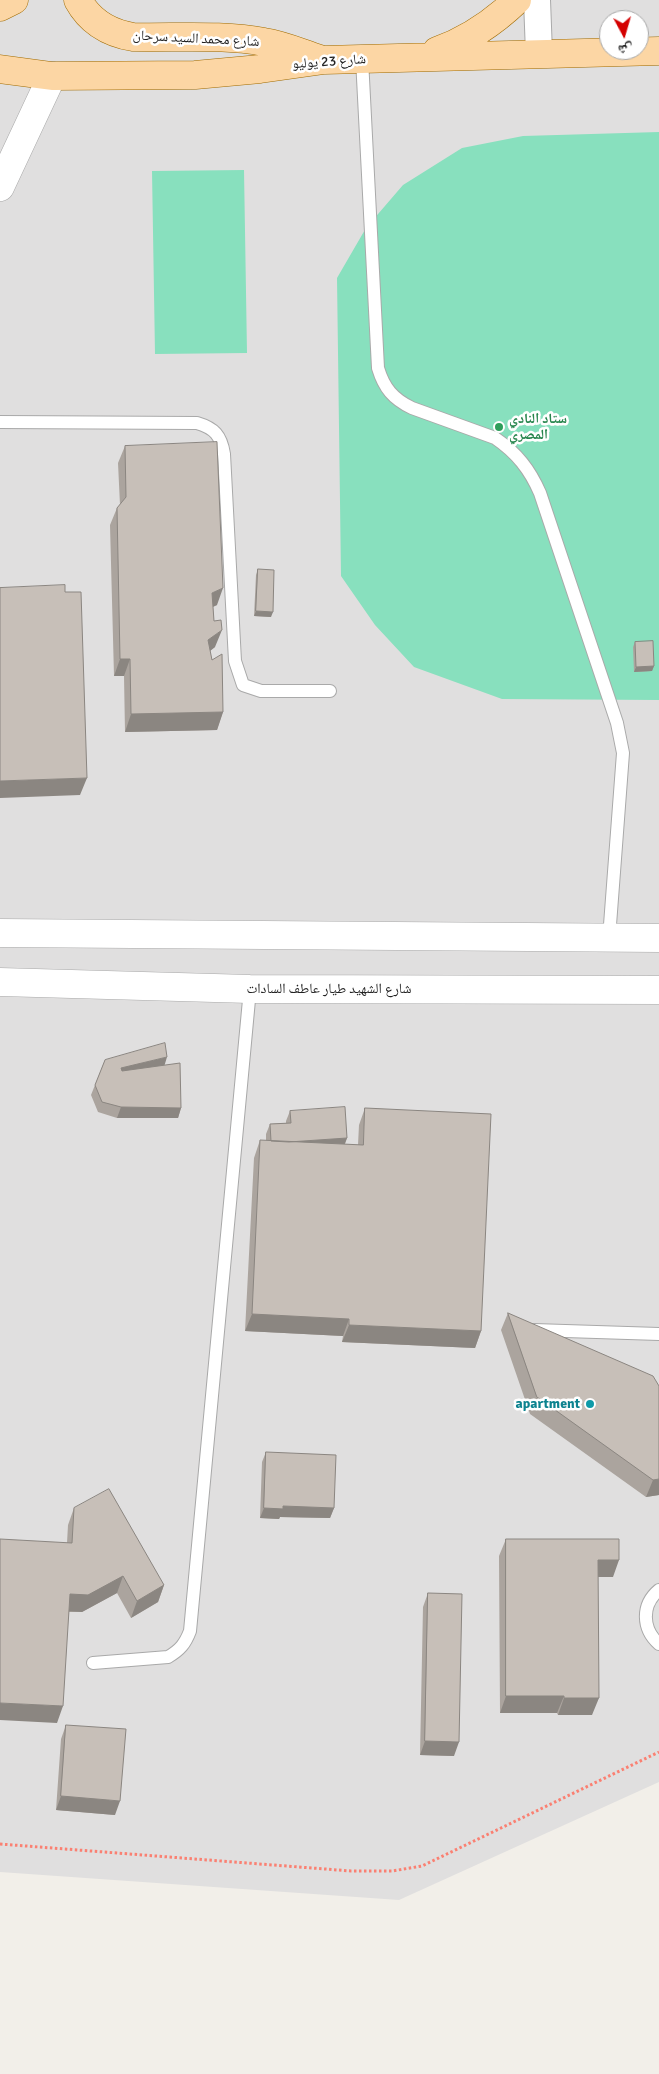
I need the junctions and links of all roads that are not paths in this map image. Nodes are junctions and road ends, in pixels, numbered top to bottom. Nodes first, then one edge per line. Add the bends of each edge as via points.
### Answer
1 (14, 0) edge
2 (78, 0) edge
3 (517, 0) edge
4 (537, 0) edge
5 (0, 8) edge
6 (659, 50) edge
7 (539, 53) junction
8 (413, 57) junction
9 (362, 59) junction
10 (324, 60) junction
11 (0, 69) edge
12 (52, 76) junction
13 (0, 188) edge
14 (0, 422) edge
15 (330, 691) dead end
16 (0, 933) edge
17 (610, 938) junction
18 (659, 938) edge
19 (0, 982) edge
20 (250, 989) junction
21 (659, 990) edge
22 (521, 1330) edge
23 (659, 1334) edge
24 (659, 1590) edge
25 (659, 1644) edge
26 (93, 1663) dead end

1 - 5 main road
2 - 10 main road, شارع محمد السيد سرحان via 92,19 118,34 241,39 285,46
3 - 8 main road via 468,37
4 - 7 street
6 - 7 main road, شارع 23 يوليو
7 - 8 main road, شارع 23 يوليو
8 - 9 main road, شارع 23 يوليو
9 - 10 main road, شارع 23 يوليو
9 - 17 lane via 378,368 386,388 400,402 495,438 507,446 526,467 540,493 617,723 623,753
10 - 12 main road, شارع 23 يوليو via 195,74
11 - 12 main road, شارع 23 يوليو
12 - 13 street
14 - 15 lane via 197,423 216,432 224,454 235,661 243,685 261,691
16 - 17 street
17 - 18 street
19 - 20 street, شارع الشهيد طيار عاطف السادات
20 - 21 street, شارع الشهيد طيار عاطف السادات
20 - 26 lane via 190,1631 178,1652 168,1657
22 - 23 lane
24 - 25 lane via 652,1596 645,1618 648,1629

